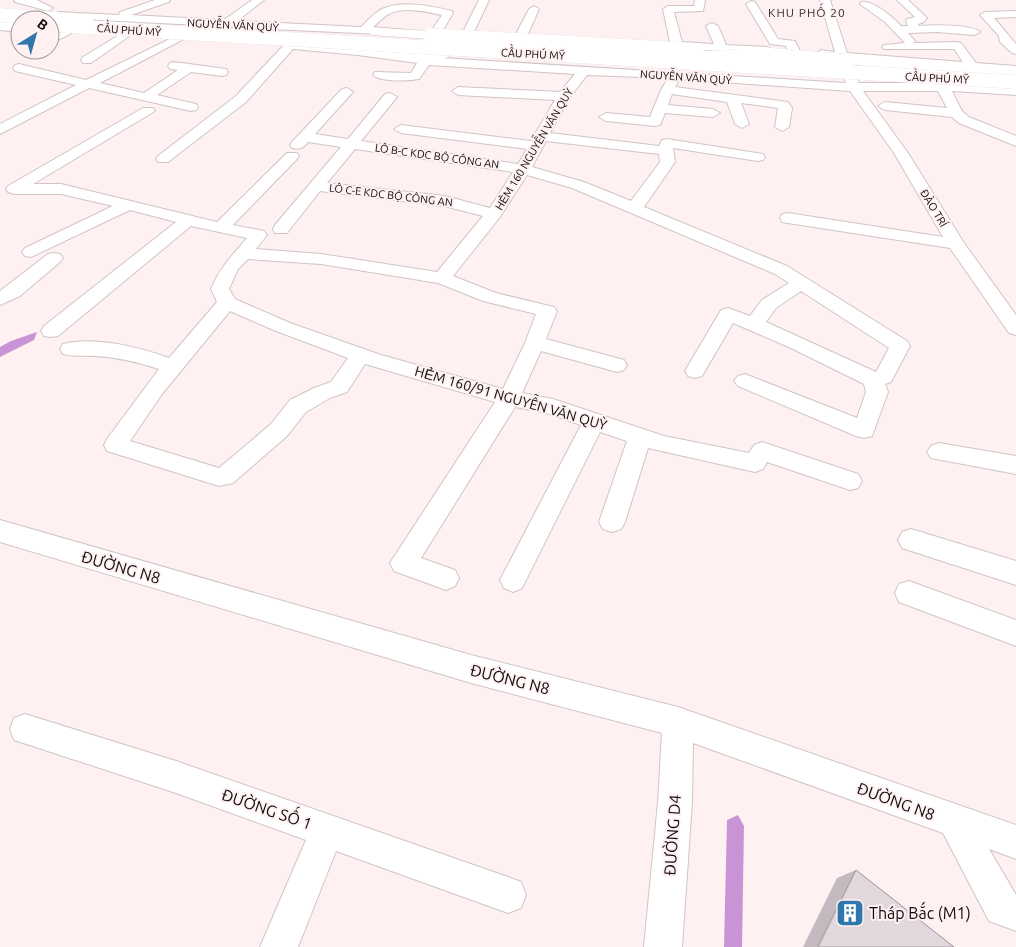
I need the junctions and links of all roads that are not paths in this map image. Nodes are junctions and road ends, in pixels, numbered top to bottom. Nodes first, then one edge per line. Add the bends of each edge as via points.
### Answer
1 (19, 0) edge
2 (165, 0) edge
3 (259, 0) edge
4 (390, 0) edge
5 (484, 0) edge
6 (825, 0) edge
7 (902, 0) edge
8 (750, 4) dead end
9 (865, 4) dead end
10 (458, 5) dead end
11 (699, 5) edge
12 (534, 9) dead end
13 (43, 10) edge
14 (386, 11) junction
15 (448, 13) junction
16 (1016, 14) edge
17 (0, 15) edge
18 (60, 17) edge
19 (110, 18) junction
20 (224, 25) junction
21 (249, 26) junction
22 (712, 26) dead end
23 (60, 29) edge
24 (60, 29) edge
25 (60, 30) edge
26 (897, 30) junction
27 (916, 30) junction
28 (66, 32) junction
29 (362, 32) junction
30 (376, 32) joint
31 (433, 34) junction
32 (468, 34) junction
33 (60, 35) edge
34 (124, 35) junction
35 (521, 36) junction
36 (178, 38) junction
37 (234, 42) junction
38 (290, 46) junction
39 (677, 46) junction
40 (912, 46) junction
41 (721, 48) junction
42 (1015, 49) edge
43 (358, 51) joint
44 (872, 52) junction
45 (795, 53) junction
46 (766, 54) junction
47 (843, 54) junction
48 (421, 57) junction
49 (86, 60) dead end
50 (133, 62) junction
51 (19, 68) dead end
52 (189, 68) junction
53 (973, 68) junction
54 (584, 71) junction
55 (739, 71) junction
56 (222, 72) dead end
57 (1016, 74) edge
58 (379, 75) dead end
59 (676, 75) junction
60 (822, 75) junction
61 (1016, 83) edge
62 (86, 84) junction
63 (943, 87) junction
64 (854, 88) junction
65 (1016, 89) edge
66 (667, 90) junction
67 (458, 91) dead end
68 (347, 92) dead end
69 (564, 96) junction
70 (390, 98) dead end
71 (732, 98) junction
72 (147, 104) junction
73 (885, 106) dead end
74 (191, 107) dead end
75 (956, 112) junction
76 (713, 113) dead end
77 (657, 116) junction
78 (606, 117) dead end
79 (701, 123) dead end
80 (673, 124) dead end
81 (742, 124) dead end
82 (782, 127) dead end
83 (401, 129) dead end
84 (0, 130) edge
85 (539, 141) junction
86 (1016, 142) edge
87 (351, 144) junction
88 (298, 146) junction
89 (665, 151) junction
90 (758, 157) dead end
91 (163, 159) dead end
92 (523, 169) junction
93 (316, 186) junction
94 (4, 188) edge
95 (128, 205) junction
96 (634, 209) junction
97 (494, 214) junction
98 (788, 218) dead end
99 (188, 220) junction
100 (221, 228) junction
101 (280, 228) dead end
102 (956, 244) junction
103 (31, 252) dead end
104 (245, 254) junction
105 (54, 258) dead end
106 (442, 278) junction
107 (801, 283) junction
108 (227, 303) junction
109 (2, 307) edge
110 (754, 325) junction
111 (1016, 329) edge
112 (51, 331) dead end
113 (535, 343) junction
114 (70, 349) dead end
115 (361, 356) junction
116 (617, 365) dead end
117 (173, 367) junction
118 (695, 371) dead end
119 (873, 380) junction
120 (745, 381) dead end
121 (509, 398) junction
122 (594, 421) junction
123 (640, 436) junction
124 (939, 452) dead end
125 (1016, 465) edge
126 (850, 481) dead end
127 (612, 522) dead end
128 (0, 531) edge
129 (911, 540) dead end
130 (1016, 573) edge
131 (446, 578) dead end
132 (513, 580) dead end
133 (909, 593) dead end
134 (1016, 633) edge
135 (678, 722) junction
136 (25, 729) dead end
137 (955, 822) junction
138 (327, 830) junction
139 (1016, 842) edge
140 (508, 895) dead end
141 (1016, 913) edge
142 (279, 947) edge
143 (663, 947) edge

1 - 13 street via 36,3
2 - 19 street
3 - 20 lane
4 - 14 street
5 - 32 street
6 - 47 street, ĐÀO TRÍ
7 - 27 street via 922,20 911,21
8 - 45 lane via 774,42 791,43
9 - 26 street
10 - 15 street
11 - 39 street via 668,9
12 - 35 street
14 - 15 street via 395,8 434,9
14 - 29 street
15 - 31 street
16 - 42 street via 985,15
17 - 19 street, NGUYỄN VĂN QUỲ
17 - 46 main road, CẦU PHÚ MỸ, bridge via 712,58
18 - 57 main road, CẦU PHÚ MỸ, bridge
19 - 20 street, NGUYỄN VĂN QUỲ
20 - 21 street, NGUYỄN VĂN QUỲ
21 - 29 street, NGUYỄN VĂN QUỲ
21 - 37 street
22 - 41 street
23 - 55 main road, CẦU PHÚ MỸ, bridge
24 - 61 main road, CẦU PHÚ MỸ, bridge
25 - 28 street, NGUYỄN VĂN QUỲ
26 - 27 street
26 - 40 street
27 - 42 street via 940,25 942,30
28 - 33 street
28 - 34 street, NGUYỄN VĂN QUỲ
29 - 30 street, NGUYỄN VĂN QUỲ
30 - 31 main road, NGUYỄN VĂN QUỲ
31 - 32 street, NGUYỄN VĂN QUỲ
31 - 46 main road, CẦU PHÚ MỸ, bridge
32 - 35 street, NGUYỄN VĂN QUỲ
34 - 36 street, NGUYỄN VĂN QUỲ
34 - 49 street
35 - 39 street, NGUYỄN VĂN QUỲ
36 - 37 street, NGUYỄN VĂN QUỲ
36 - 50 street
37 - 38 street, NGUYỄN VĂN QUỲ
38 - 43 street, NGUYỄN VĂN QUỲ
38 - 91 street via 241,98
39 - 41 street, NGUYỄN VĂN QUỲ
40 - 44 street
40 - 53 street via 957,46
41 - 45 street, NGUYỄN VĂN QUỲ
43 - 48 main road, NGUYỄN VĂN QUỲ
44 - 47 street, NGUYỄN VĂN QUỲ
44 - 53 street
45 - 47 street, NGUYỄN VĂN QUỲ
46 - 47 main road, CẦU PHÚ MỸ, bridge
47 - 57 main road, CẦU PHÚ MỸ
47 - 64 street, ĐÀO TRÍ
48 - 54 street, NGUYỄN VĂN QUỲ
48 - 55 main road, CẦU PHÚ MỸ
48 - 58 street via 415,76
50 - 52 street
50 - 62 street via 127,62
51 - 62 street
52 - 56 street
52 - 72 street
53 - 57 street
54 - 59 street, NGUYỄN VĂN QUỲ
54 - 69 street, HẺM 160 NGUYỄN VĂN QUỲ
55 - 60 main road, CẦU PHÚ MỸ
59 - 64 street, NGUYỄN VĂN QUỲ
59 - 66 street
60 - 61 main road, CẦU PHÚ MỸ, bridge
60 - 65 main road, CẦU PHÚ MỸ
62 - 72 street
62 - 84 street
63 - 64 street, NGUYỄN VĂN QUỲ
63 - 65 street, NGUYỄN VĂN QUỲ
63 - 75 street
64 - 102 street, ĐÀO TRÍ via 901,153
66 - 71 street
66 - 77 street
67 - 69 street
68 - 88 street
69 - 85 street, HẺM 160 NGUYỄN VĂN QUỲ
70 - 87 street
71 - 81 street
71 - 82 street via 783,105
72 - 74 street
72 - 94 street
73 - 75 street
75 - 86 street via 967,121
76 - 77 street
77 - 78 street
77 - 79 street
77 - 80 street
83 - 85 street
85 - 89 street via 618,144
85 - 92 street, HẺM 160 NGUYỄN VĂN QUỲ
87 - 88 street, LÔ B-C KDC BỘ CÔNG AN
87 - 92 street, LÔ B-C KDC BỘ CÔNG AN
87 - 93 street
88 - 100 street
89 - 90 street via 668,143
89 - 96 street via 668,162
92 - 96 street, LÔ B-C KDC BỘ CÔNG AN via 578,185
92 - 97 street, HẺM 160 NGUYỄN VĂN QUỲ
93 - 97 street, LÔ C-E KDC BỘ CÔNG AN via 444,201
93 - 101 street
94 - 95 street via 61,189
95 - 99 street
95 - 103 street
96 - 107 street, LÔ B-C KDC BỘ CÔNG AN via 781,270
97 - 106 street, HẺM 160 NGUYỄN VĂN QUỲ
98 - 102 street
99 - 100 street
99 - 112 street
100 - 104 street via 258,235
102 - 111 street, ĐÀO TRÍ
104 - 106 street via 321,259
104 - 108 street via 230,268 220,289
105 - 109 street via 13,292
106 - 113 street via 490,297 547,311
107 - 110 street via 769,304
107 - 119 street, LÔ B-C KDC BỘ CÔNG AN via 900,346 884,377
108 - 115 street, HẺM 160/91 NGUYỄN VĂN QUỲ
108 - 117 street
110 - 118 street via 728,314
110 - 119 street
113 - 116 street
113 - 121 street
114 - 117 street via 137,354
115 - 117 street via 339,387 298,406 279,430 230,472 219,477 115,445
115 - 121 street, HẺM 160/91 NGUYỄN VĂN QUỲ
119 - 120 street via 877,392 864,430
121 - 122 street, HẺM 160/91 NGUYỄN VĂN QUỲ via 545,405
121 - 131 street via 402,562
122 - 123 street, HẺM 160/91 NGUYỄN VĂN QUỲ
122 - 132 street
123 - 126 street, HẺM 160/91 NGUYỄN VĂN QUỲ via 663,444 755,463 762,451
123 - 127 street
124 - 125 street
128 - 135 street, ĐƯỜNG N8 via 471,669
129 - 130 street
133 - 134 street
135 - 137 street, ĐƯỜNG N8
135 - 143 street, ĐƯỜNG D4
136 - 138 street, ĐƯỜNG SỐ 1
137 - 139 street, ĐƯỜNG N8
137 - 141 street via 1002,908
138 - 140 street, ĐƯỜNG SỐ 1
138 - 142 street

